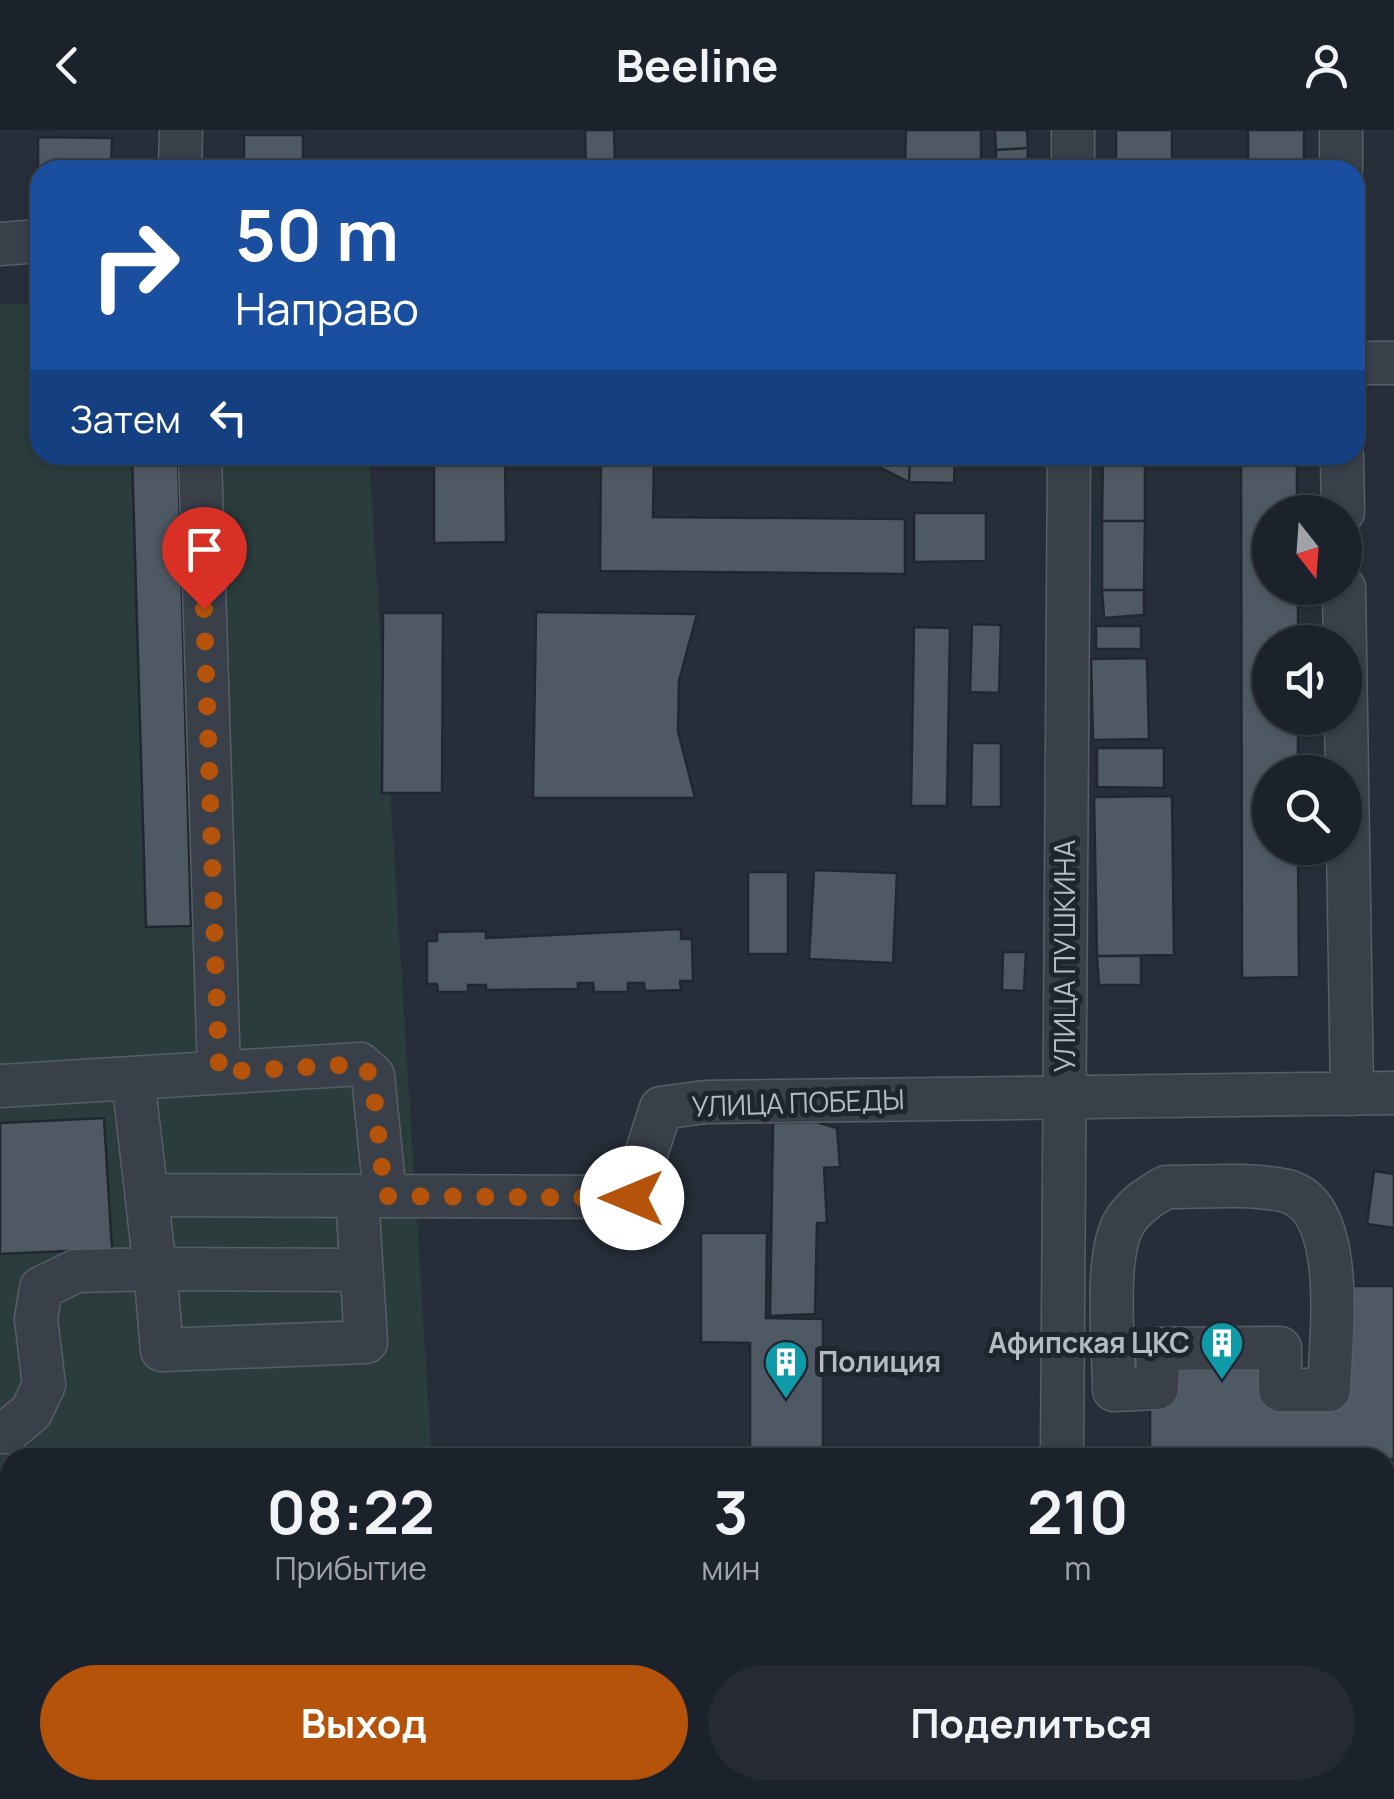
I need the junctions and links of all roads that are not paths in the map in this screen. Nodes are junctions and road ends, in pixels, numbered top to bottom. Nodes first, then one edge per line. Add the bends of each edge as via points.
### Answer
1 (180, 130) edge
2 (1074, 130) edge
3 (1341, 130) edge
4 (180, 160) edge
5 (1073, 160) edge
6 (1341, 160) edge
7 (30, 242) edge
8 (0, 244) edge
9 (1365, 363) edge
10 (1394, 363) edge
11 (200, 465) edge
12 (1070, 465) edge
13 (1342, 465) edge
14 (1343, 495) edge
15 (1344, 605) edge
16 (219, 1072) junction
17 (133, 1078) junction
18 (0, 1086) edge
19 (1394, 1093) edge
20 (1352, 1094) junction
21 (1064, 1098) junction
22 (147, 1196) junction
23 (371, 1196) junction
24 (155, 1269) junction
25 (361, 1270) junction
26 (1114, 1390) joint
27 (0, 1432) edge
28 (1062, 1448) edge

1 - 4 street
2 - 5 street
3 - 6 street
7 - 8 street
9 - 10 street
11 - 16 street
12 - 21 street, УЛИЦА ПУШКИНА
13 - 14 street
15 - 20 street
16 - 17 street
16 - 23 street via 360,1064 372,1076
17 - 18 street
17 - 22 street
19 - 20 street, УЛИЦА ПОБЕДЫ
20 - 21 street, УЛИЦА ПОБЕДЫ
21 - 23 street, УЛИЦА ПОБЕДЫ via 661,1108 632,1198
21 - 28 street, УЛИЦА ПУШКИНА
22 - 23 street, УЛИЦА ПОБЕДЫ
22 - 24 street
23 - 25 street
24 - 25 street
24 - 25 street via 162,1350 366,1342
24 - 27 street via 76,1271 41,1288 36,1319 44,1386 31,1412
26 - 26 street via 1115,1250 1123,1224 1143,1201 1166,1187 1285,1190 1306,1200 1323,1222 1330,1253 1329,1390 1280,1390 1280,1348 1158,1349 1157,1388

